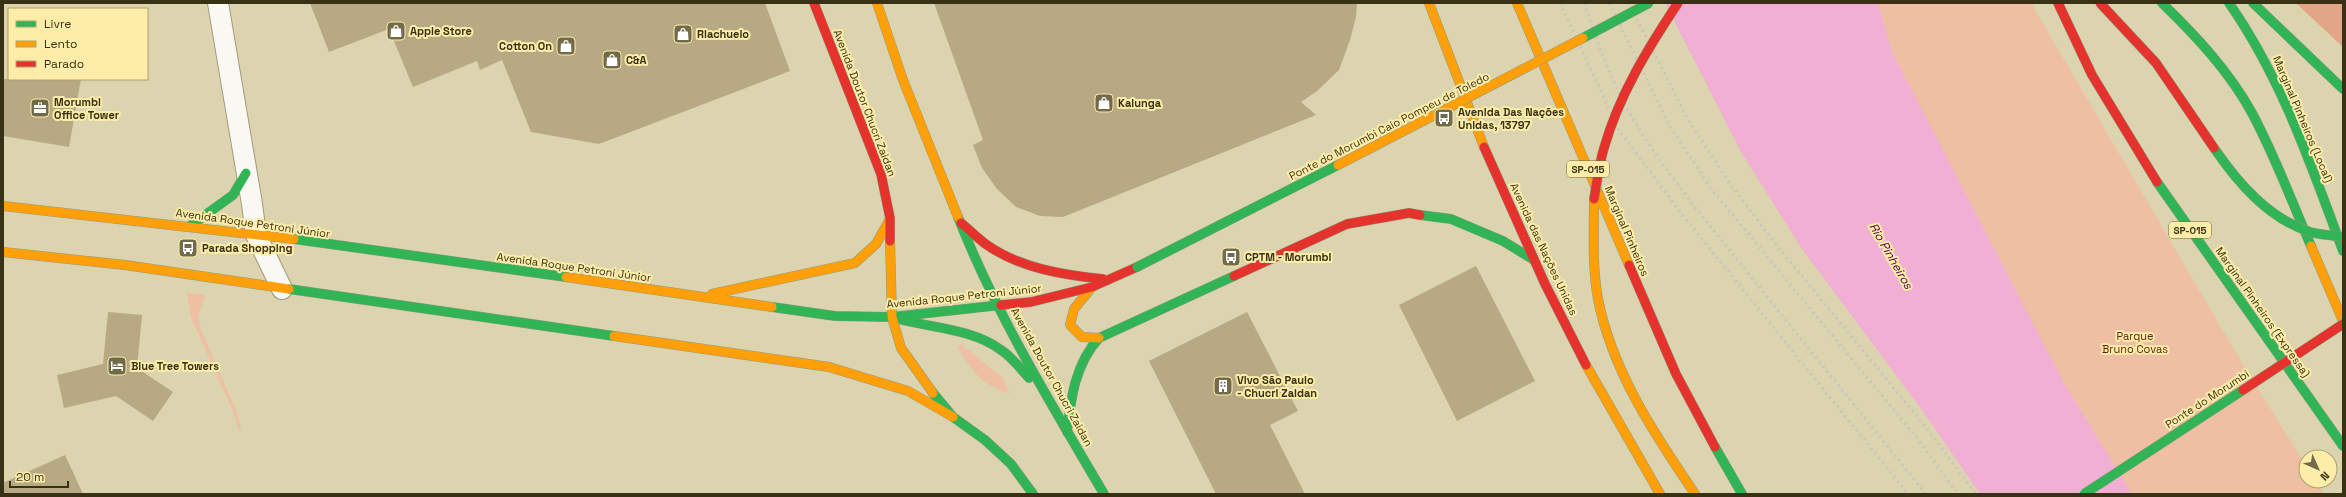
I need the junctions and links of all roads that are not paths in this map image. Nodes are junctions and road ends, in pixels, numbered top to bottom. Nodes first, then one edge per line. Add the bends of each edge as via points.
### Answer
1 (218, 3) edge
2 (814, 3) edge
3 (877, 3) edge
4 (1429, 3) edge
5 (1517, 3) edge
6 (1649, 3) edge
7 (1678, 3) edge
8 (2058, 3) edge
9 (2100, 3) edge
10 (2162, 3) edge
11 (2229, 3) edge
12 (2253, 3) edge
13 (2343, 89) edge
14 (246, 173) junction
15 (3, 206) edge
16 (890, 218) junction
17 (959, 221) junction
18 (190, 226) junction
19 (256, 235) junction
20 (2343, 237) edge
21 (2343, 251) edge
22 (3, 252) edge
23 (1534, 260) junction
24 (1137, 267) joint
25 (1108, 280) junction
26 (1092, 287) junction
27 (282, 289) junction
28 (698, 296) junction
29 (999, 307) junction
30 (892, 317) junction
31 (2343, 323) edge
32 (1099, 338) junction
33 (1045, 394) junction
34 (953, 417) junction
35 (1067, 432) junction
36 (2343, 446) edge
37 (1033, 494) edge
38 (1104, 494) edge
39 (1660, 494) edge
40 (1695, 494) edge
41 (1742, 494) edge
42 (2084, 494) edge

1 - 14 street
2 - 16 main road, Avenida Doutor Chucri Zaidan via 881,174
3 - 17 main road, Avenida Doutor Chucri Zaidan
4 - 23 main road, Avenida das Nações Unidas via 1454,73
5 - 41 main road, Marginal Pinheiros / SP-015 via 1658,336 1695,412
6 - 24 main road, Ponte do Morumbi Caio Pompeu de Toledo, bridge via 1506,80
7 - 40 main road, bridge via 1651,44 1606,140 1594,199 1594,269 1604,324 1627,380 1650,426
8 - 36 main road, Marginal Pinheiros (Expressa) / SP-015 via 2092,75 2153,177
9 - 20 main road, bridge via 2131,33 2164,73 2214,149 2254,198 2276,217 2301,230 2324,237
10 - 31 main road via 2198,38 2233,83 2252,113
11 - 21 main road, Marginal Pinheiros (Local) via 2245,23 2271,71 2304,147
12 - 13 main road
14 - 18 main road via 233,195
14 - 19 street
15 - 18 main road, Avenida Roque Petroni Júnior via 51,209
16 - 28 main road via 876,246 867,256 855,263
16 - 30 main road, Avenida Doutor Chucri Zaidan
17 - 25 main road via 990,247 1011,258 1046,271
17 - 29 main road, Avenida Doutor Chucri Zaidan via 976,263
18 - 19 main road, Avenida Roque Petroni Júnior
19 - 27 street
19 - 28 main road, Avenida Roque Petroni Júnior
22 - 27 main road via 125,265
23 - 32 main road via 1503,241 1451,219 1409,213 1347,224
23 - 39 main road, Avenida das Nações Unidas via 1590,374
24 - 25 main road, Avenida Roque Petroni Júnior
25 - 26 main road, Avenida Roque Petroni Júnior
26 - 29 main road, Avenida Roque Petroni Júnior via 1047,299
26 - 32 main road via 1072,312 1070,325 1082,337
27 - 34 main road via 829,367 893,384 931,401
28 - 30 main road, Avenida Roque Petroni Júnior via 835,316
29 - 30 main road, Avenida Roque Petroni Júnior
29 - 33 main road, Avenida Doutor Chucri Zaidan
30 - 33 main road via 924,327 974,337 1000,349
30 - 34 main road, Avenida Doutor Chucri Zaidan via 901,348
31 - 42 main road, Ponte do Morumbi, bridge
32 - 35 main road via 1092,345 1075,384
33 - 35 main road, Avenida Doutor Chucri Zaidan
34 - 37 main road, Avenida Doutor Chucri Zaidan via 985,440 1011,464
35 - 38 main road, Avenida Doutor Chucri Zaidan

